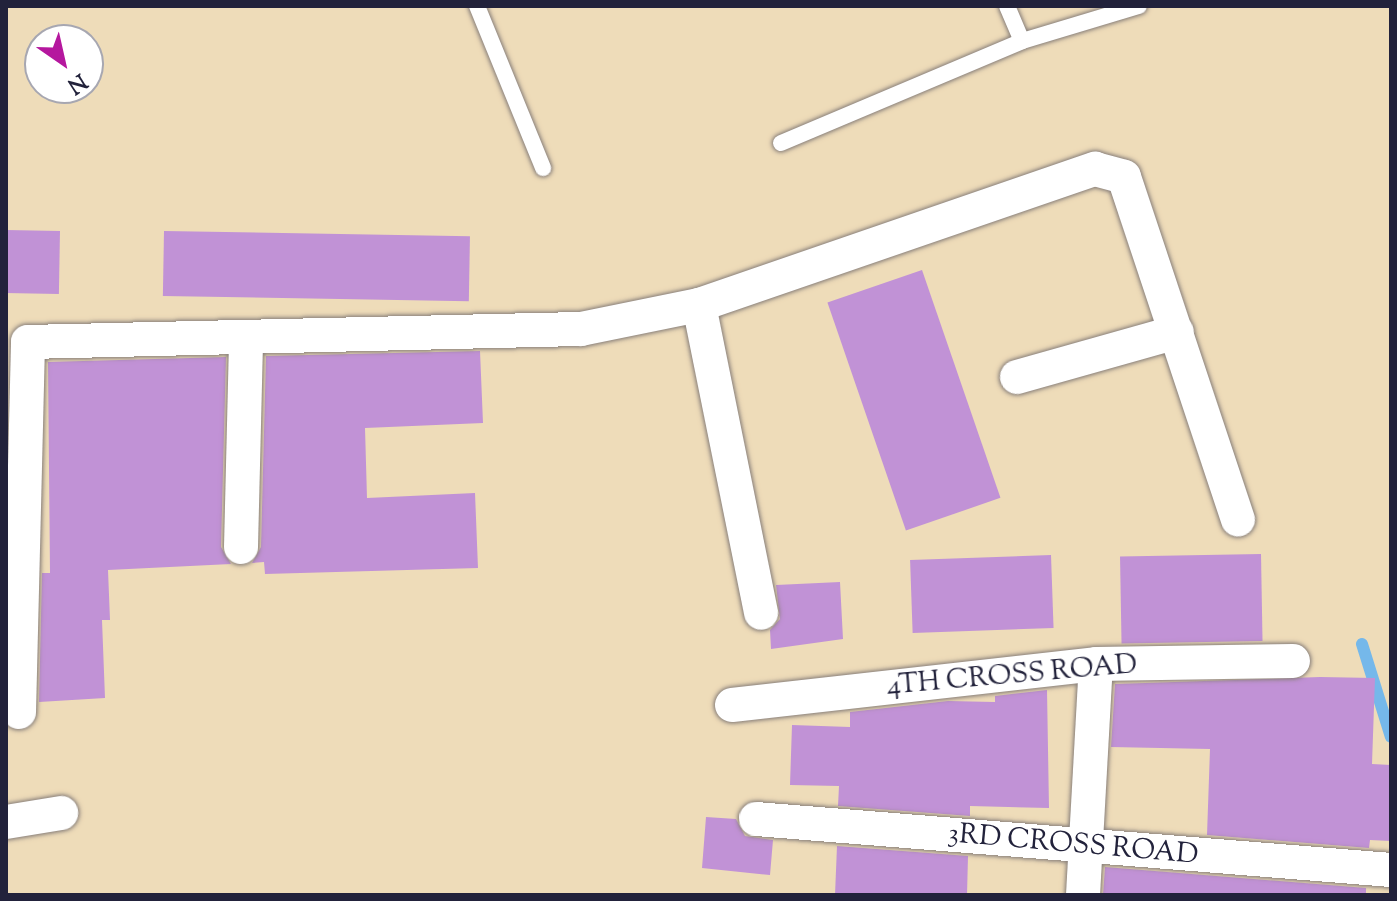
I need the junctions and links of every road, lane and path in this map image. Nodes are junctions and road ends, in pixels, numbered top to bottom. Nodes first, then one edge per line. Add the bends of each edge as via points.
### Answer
1 (477, 6) edge
2 (1007, 6) edge
3 (1139, 6) edge
4 (1022, 41) junction
5 (781, 143) dead end
6 (543, 168) dead end
7 (699, 305) junction
8 (1177, 332) junction
9 (246, 337) junction
10 (17, 343) edge
11 (1017, 377) dead end
12 (1238, 520) dead end
13 (241, 547) dead end
14 (761, 613) dead end
15 (1293, 661) dead end
16 (1096, 664) junction
17 (732, 705) dead end
18 (19, 712) dead end
19 (61, 813) dead end
20 (756, 819) dead end
21 (6, 822) edge
22 (1086, 846) junction
23 (1391, 870) edge
24 (1083, 895) edge

1 - 6 lane
2 - 4 lane
3 - 4 lane
4 - 5 lane
7 - 8 street via 1095,169 1124,177
7 - 9 street via 581,329
7 - 14 street
8 - 11 street
8 - 12 street
9 - 10 street
9 - 13 street
10 - 18 street
15 - 16 street, 4TH CROSS ROAD
16 - 17 street, 4TH CROSS ROAD
16 - 22 street
19 - 21 street
20 - 22 street, 3RD CROSS ROAD
22 - 23 street, 3RD CROSS ROAD
22 - 24 street

